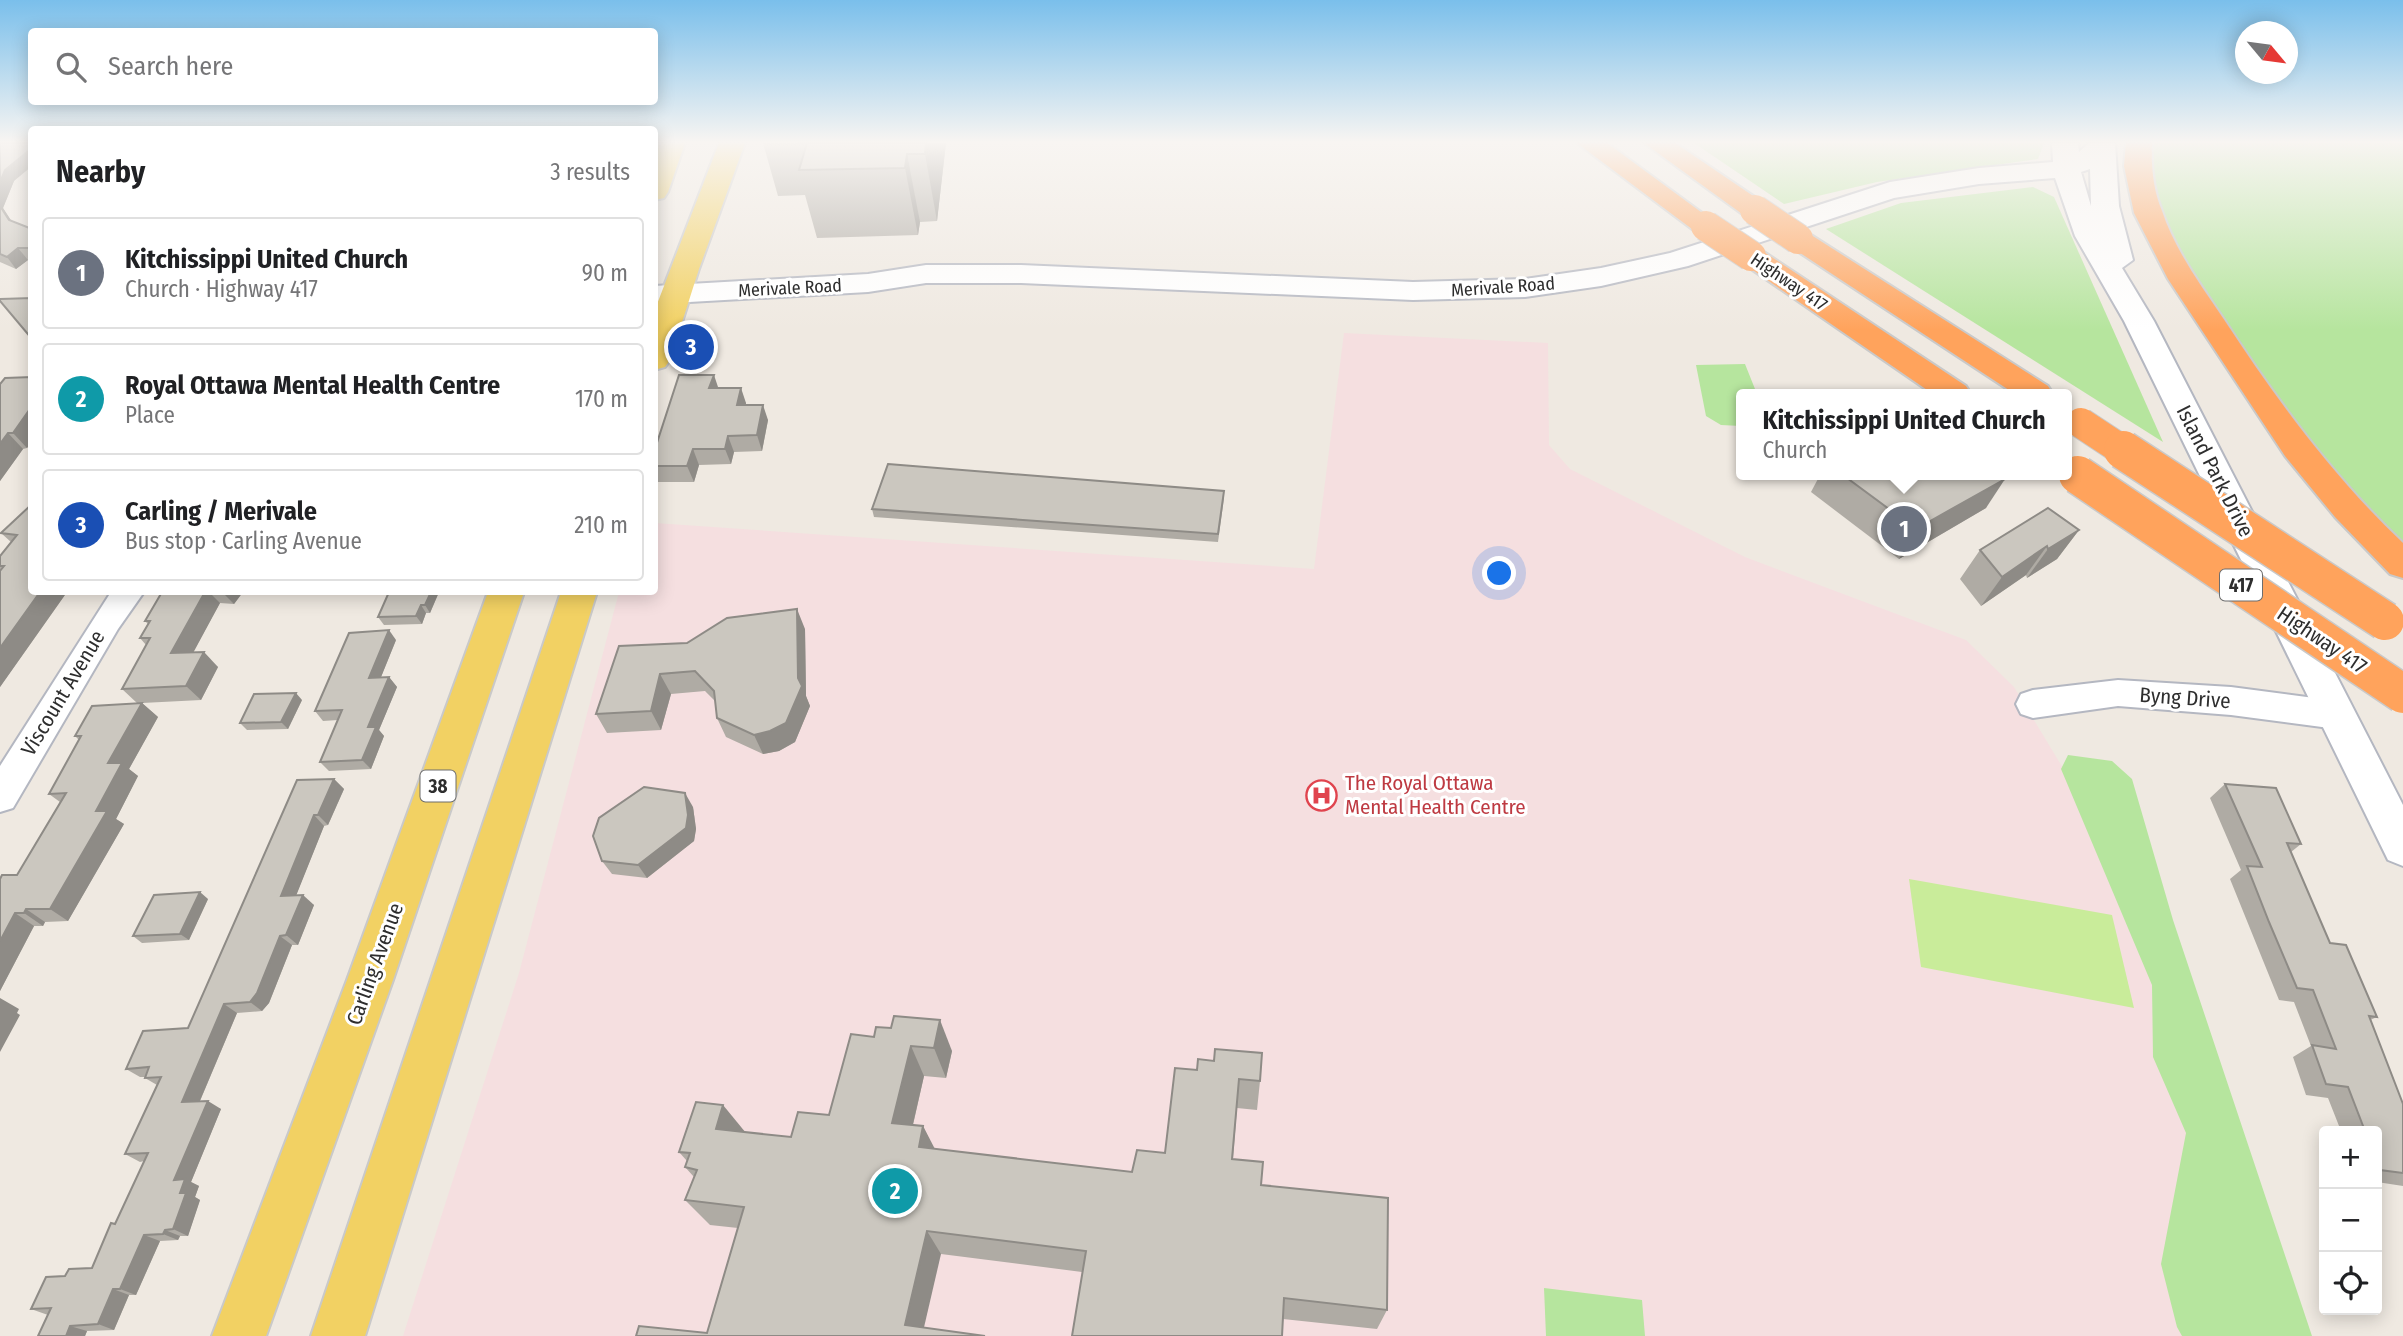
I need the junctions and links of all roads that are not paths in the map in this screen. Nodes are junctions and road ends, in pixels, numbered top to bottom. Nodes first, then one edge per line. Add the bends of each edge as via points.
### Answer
1 (705, 205) edge
2 (1677, 205) edge
3 (1748, 205) edge
4 (1836, 205) edge
5 (2076, 205) edge
6 (2106, 205) edge
7 (2148, 205) edge
8 (671, 286) edge
9 (2139, 321) junction
10 (658, 343) edge
11 (1948, 389) edge
12 (2029, 389) edge
13 (2074, 418) edge
14 (2072, 471) edge
15 (2403, 565) edge
16 (126, 595) edge
17 (505, 595) edge
18 (578, 595) edge
19 (2394, 626) edge
20 (2403, 694) edge
21 (2033, 704) dead end
22 (2337, 715) junction
23 (0, 797) edge
24 (2403, 847) edge
25 (239, 1336) edge
26 (338, 1336) edge

1 - 8 main road
2 - 11 highway, Highway 417, bridge
3 - 12 highway, bridge
4 - 8 main road, Merivale Road via 1678,260 1525,288 1413,292 1021,274 926,274 868,284
5 - 9 main road, Island Park Drive
6 - 9 main road, Island Park Drive via 2108,227
7 - 15 highway via 2200,306 2256,396 2337,499
8 - 10 main road
9 - 22 main road, Island Park Drive
13 - 19 highway, 417, bridge
14 - 20 highway, Highway 417 / 417, bridge
16 - 23 street, Viscount Avenue
17 - 25 main road, Carling Avenue / 38
18 - 26 main road
21 - 22 street, Byng Drive via 2118,693
22 - 24 main road, Island Park Drive

